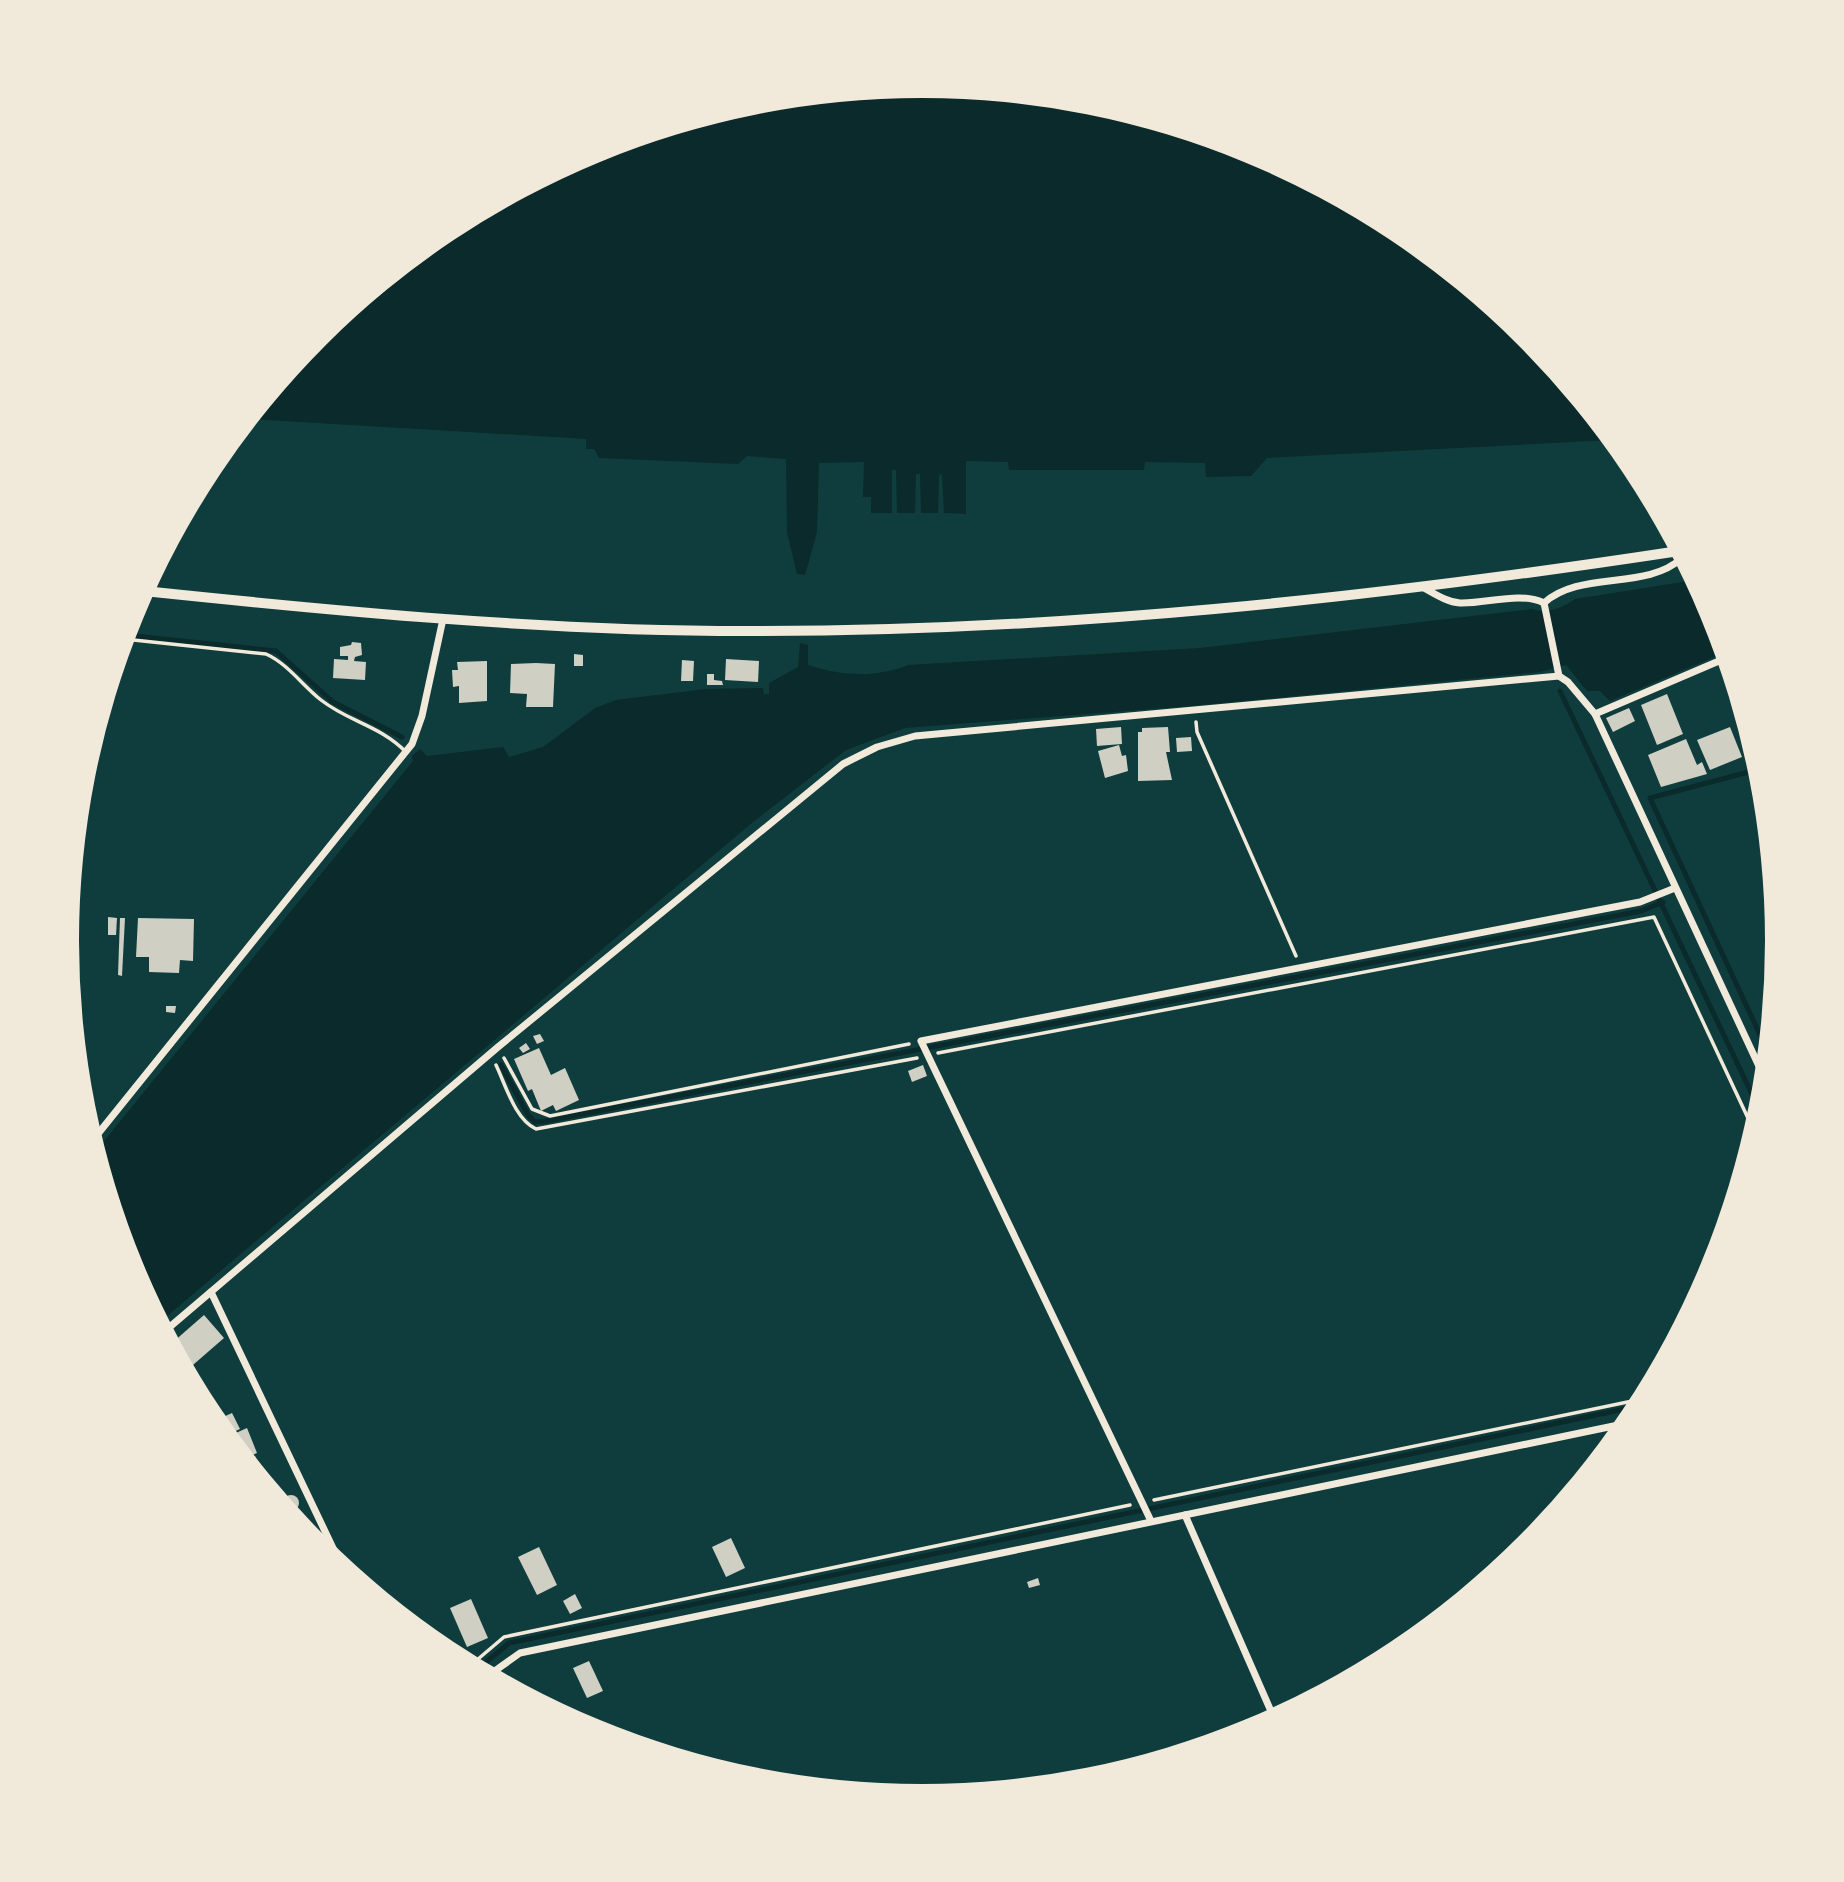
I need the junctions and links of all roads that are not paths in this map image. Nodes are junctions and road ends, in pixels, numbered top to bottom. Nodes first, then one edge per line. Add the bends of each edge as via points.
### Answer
1 (1670, 552) edge
2 (1675, 562) edge
3 (1424, 588) junction
4 (155, 591) edge
5 (1546, 606) junction
6 (443, 619) junction
7 (135, 640) edge
8 (1717, 662) edge
9 (1558, 673) junction
10 (1595, 714) junction
11 (405, 752) junction
12 (1671, 890) junction
13 (1756, 1061) edge
14 (101, 1131) edge
15 (211, 1292) junction
16 (172, 1325) edge
17 (1610, 1427) edge
18 (1185, 1515) junction
19 (1151, 1521) junction
20 (329, 1540) edge
21 (497, 1669) edge
22 (1269, 1709) edge

1 - 3 street
2 - 5 street via 1567,590 1552,596
3 - 5 street via 1460,603 1529,599
3 - 6 street via 1254,607 906,629 745,631
4 - 6 street
5 - 9 street
6 - 11 street via 422,716
7 - 11 lane via 266,654 322,701 386,734
8 - 10 street
9 - 10 street
9 - 15 street via 915,736 877,747 844,764 498,1047
10 - 12 street
11 - 14 street
12 - 13 street
12 - 19 street via 925,1049
15 - 16 street
15 - 20 street
17 - 18 street
18 - 19 street
18 - 22 street
19 - 21 street via 520,1653

